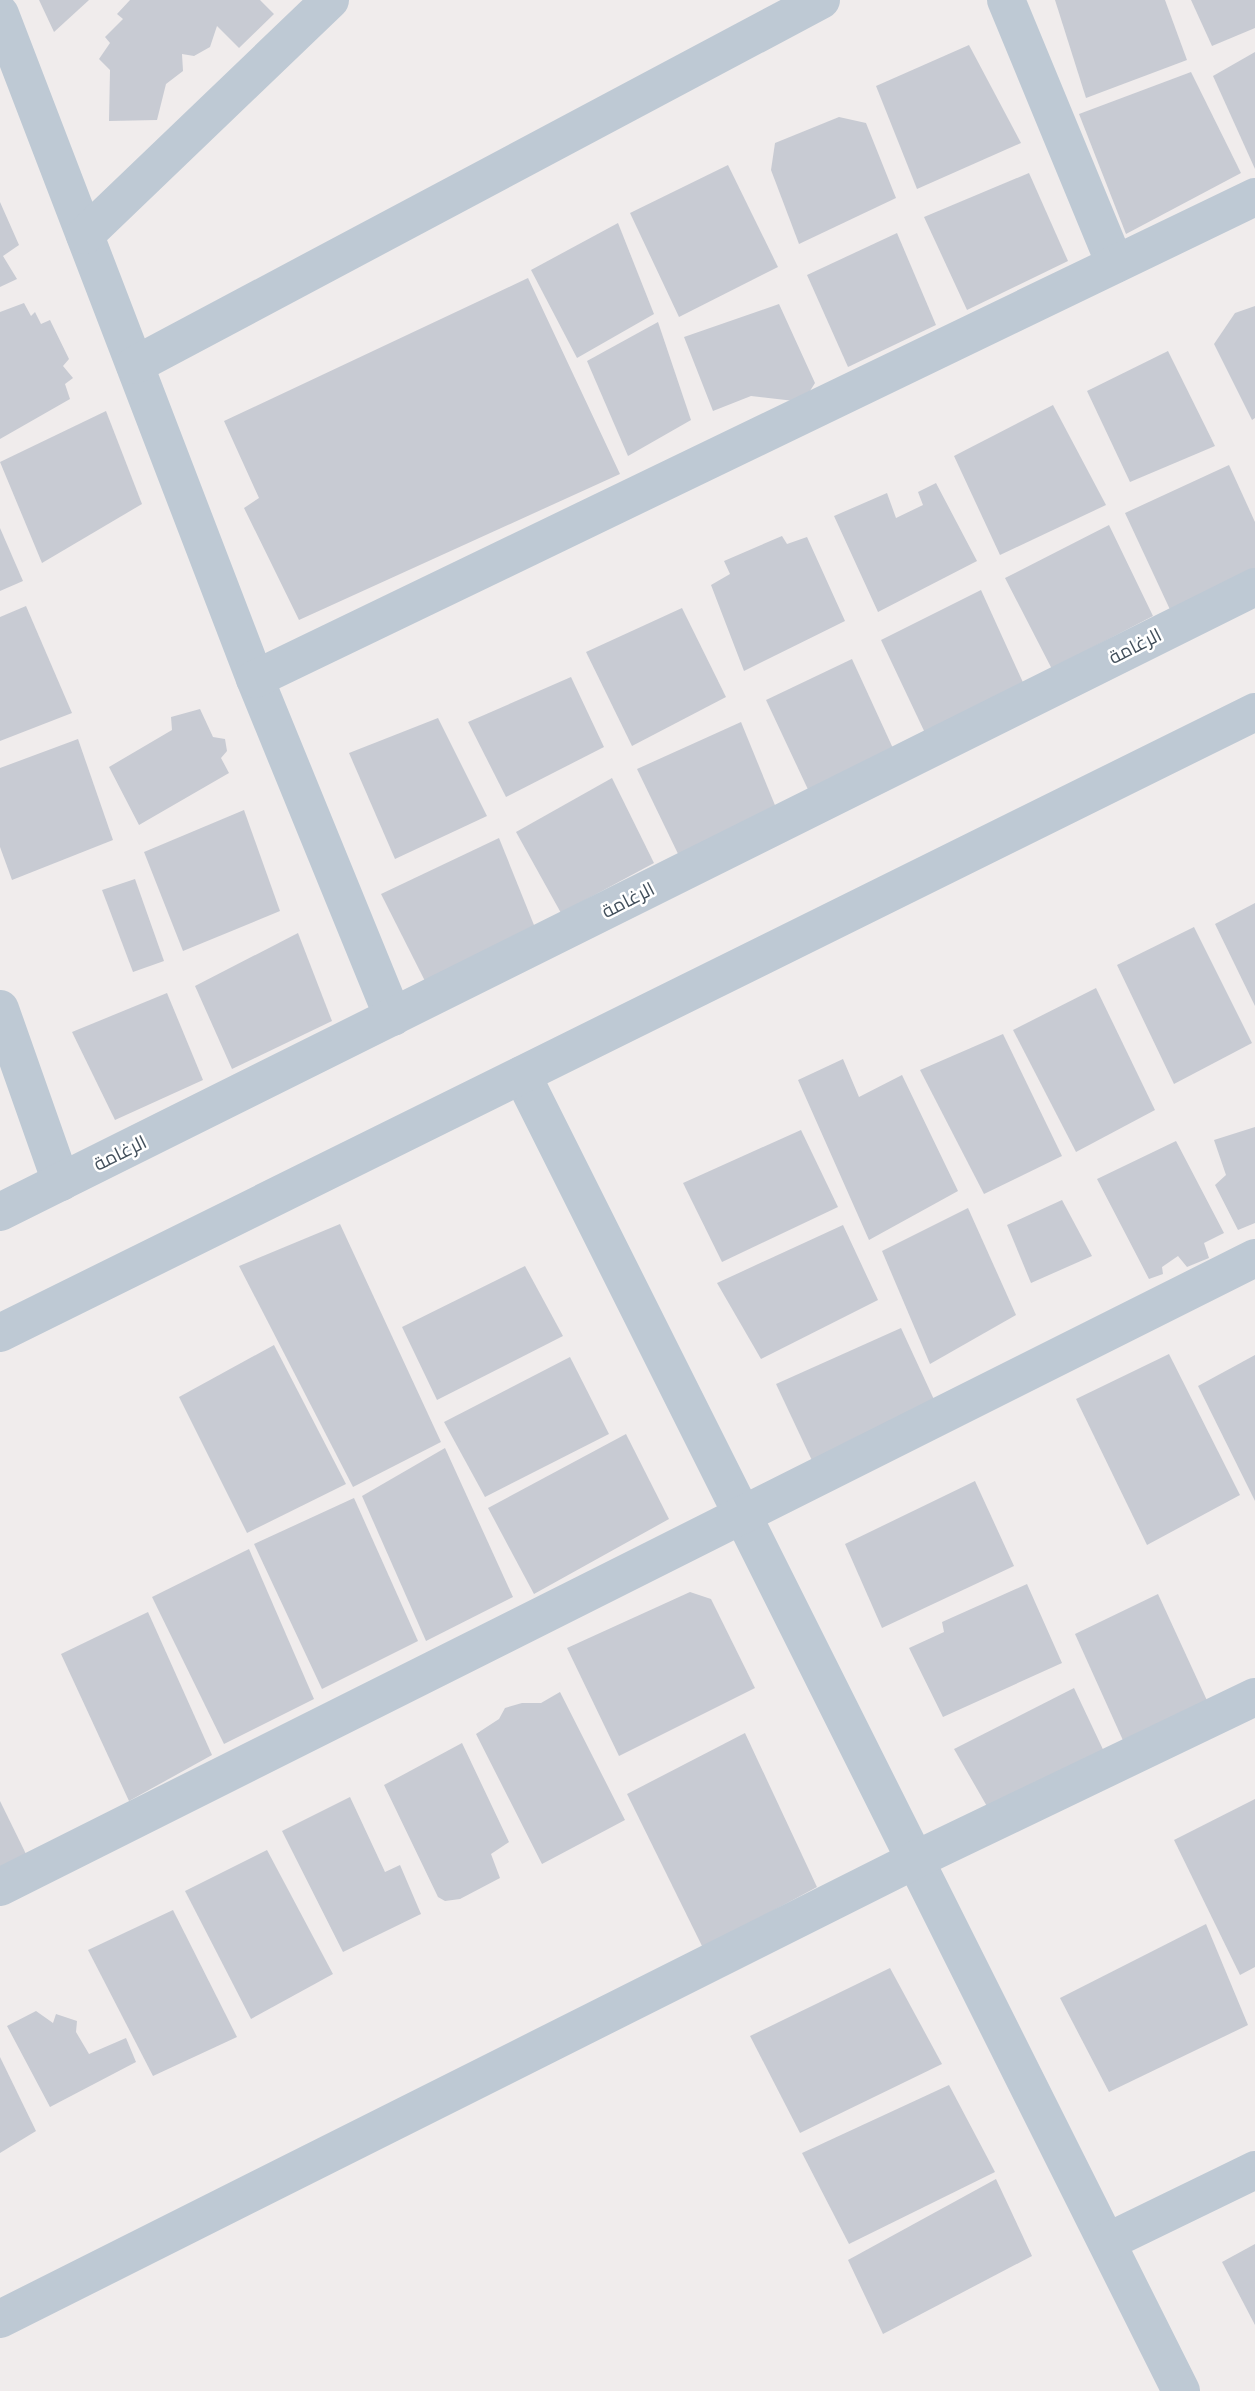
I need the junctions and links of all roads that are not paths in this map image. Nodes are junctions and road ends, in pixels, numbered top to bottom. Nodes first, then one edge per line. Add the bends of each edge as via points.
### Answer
1 (330, 0) edge
2 (821, 0) edge
3 (1006, 0) edge
4 (0, 14) edge
5 (1255, 197) edge
6 (85, 235) junction
7 (1115, 264) junction
8 (135, 365) junction
9 (1255, 587) edge
10 (255, 679) junction
11 (1255, 712) edge
12 (0, 1009) edge
13 (393, 1017) junction
14 (522, 1075) junction
15 (61, 1182) junction
16 (0, 1213) edge
17 (1255, 1258) edge
18 (0, 1333) edge
19 (741, 1513) junction
20 (1255, 1697) edge
21 (915, 1860) junction
22 (0, 1887) edge
23 (1255, 2170) edge
24 (1107, 2242) junction
25 (0, 2319) edge
26 (1181, 2391) edge

1 - 6 street
2 - 8 street
3 - 7 street
4 - 6 street
5 - 7 street
6 - 8 street
7 - 10 street
8 - 10 street
9 - 13 street, الرغامة
10 - 13 street
11 - 14 street
12 - 15 street
13 - 15 street, الرغامة
14 - 18 street
14 - 19 street
15 - 16 street, الرغامة
17 - 19 street
19 - 21 street
19 - 22 street
20 - 21 street
21 - 24 street
21 - 25 street
23 - 24 street
24 - 26 street

